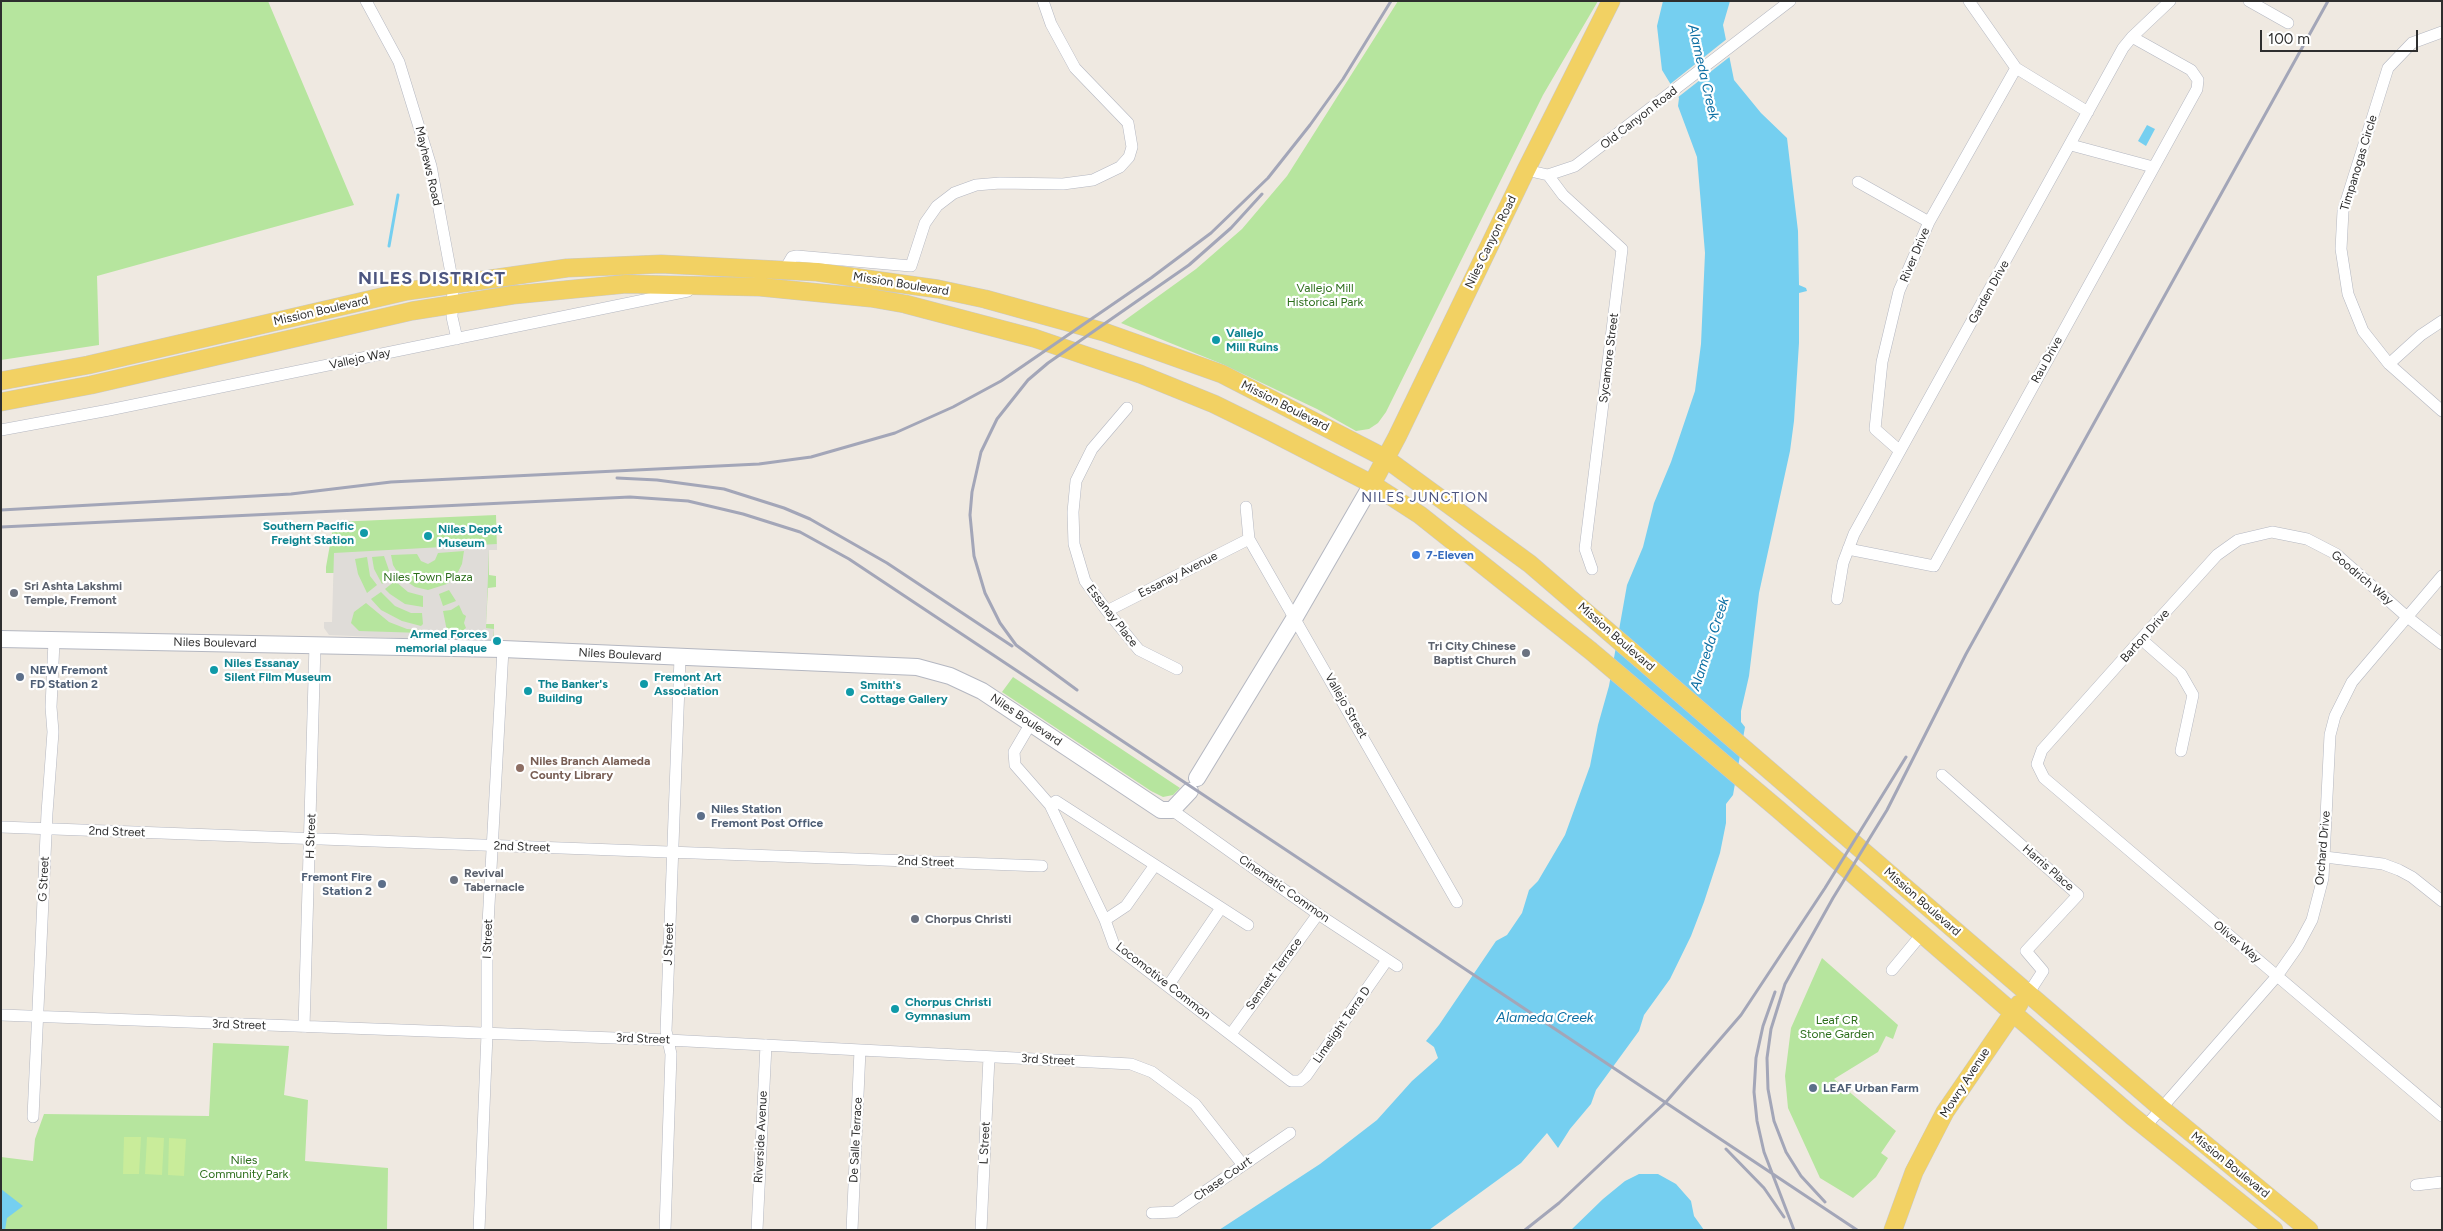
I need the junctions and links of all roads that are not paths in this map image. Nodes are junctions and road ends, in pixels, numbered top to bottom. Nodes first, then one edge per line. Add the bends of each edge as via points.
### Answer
1 (366, 1) edge
2 (1043, 1) edge
3 (1611, 1) edge
4 (1790, 1) edge
5 (1969, 1) edge
6 (2249, 1) edge
7 (2168, 2) edge
8 (2288, 23) dead end
9 (2442, 32) edge
10 (2132, 36) junction
11 (2016, 68) junction
12 (2088, 112) junction
13 (2071, 145) junction
14 (2154, 167) junction
15 (1526, 170) junction
16 (1548, 175) junction
17 (1858, 182) dead end
18 (1929, 222) junction
19 (661, 264) junction
20 (785, 269) junction
21 (453, 284) junction
22 (661, 284) junction
23 (717, 285) junction
24 (760, 287) junction
25 (452, 304) junction
26 (2442, 322) edge
27 (209, 336) junction
28 (457, 339) junction
29 (213, 356) junction
30 (2389, 364) junction
31 (1, 381) edge
32 (1, 402) edge
33 (1128, 408) dead end
34 (2442, 411) edge
35 (1, 430) edge
36 (1900, 451) junction
37 (1385, 458) junction
38 (1372, 484) junction
39 (1246, 507) dead end
40 (2272, 532) joint
41 (1250, 538) junction
42 (1848, 549) junction
43 (1592, 569) dead end
44 (2442, 576) edge
45 (1836, 600) dead end
46 (1106, 611) junction
47 (2406, 616) junction
48 (1294, 619) junction
49 (1, 639) edge
50 (2141, 639) junction
51 (54, 641) junction
52 (315, 644) junction
53 (2442, 644) edge
54 (503, 649) junction
55 (680, 658) junction
56 (1177, 669) dead end
57 (1031, 723) junction
58 (2181, 751) dead end
59 (2037, 764) joint
60 (1942, 775) dead end
61 (1050, 805) junction
62 (1172, 810) junction
63 (1, 827) edge
64 (46, 829) junction
65 (311, 839) junction
66 (492, 846) junction
67 (673, 852) junction
68 (2325, 857) junction
69 (1155, 865) junction
70 (1042, 866) dead end
71 (2442, 901) edge
72 (1457, 902) dead end
73 (1221, 908) junction
74 (1318, 914) junction
75 (1105, 920) junction
76 (1248, 925) dead end
77 (1921, 935) junction
78 (1387, 960) junction
79 (1397, 966) dead end
80 (1892, 970) dead end
81 (2277, 976) junction
82 (1168, 986) junction
83 (2028, 994) junction
84 (2012, 1013) junction
85 (1, 1015) edge
86 (38, 1017) junction
87 (304, 1027) junction
88 (487, 1034) junction
89 (1231, 1034) junction
90 (668, 1040) junction
91 (766, 1045) junction
92 (860, 1050) junction
93 (989, 1057) junction
94 (1291, 1081) joint
95 (2161, 1108) junction
96 (2442, 1116) edge
97 (33, 1117) dead end
98 (2145, 1127) junction
99 (1290, 1132) dead end
100 (1243, 1165) junction
101 (1912, 1178) junction
102 (2442, 1182) edge
103 (2416, 1185) dead end
104 (1152, 1213) dead end
105 (480, 1230) edge
106 (665, 1230) edge
107 (757, 1230) edge
108 (852, 1230) edge
109 (981, 1230) edge
110 (1887, 1230) edge
111 (1893, 1230) edge
112 (2274, 1230) edge
113 (2309, 1230) edge

1 - 21 street, Mayhews Road via 399,62 409,92 430,166
2 - 20 street via 1051,24 1075,68 1128,123 1132,147 1129,157 1120,167 1093,180 1063,184 976,185 954,193 937,206 925,223 911,266 803,256 792,257
3 - 15 main road, Niles Canyon Road
4 - 16 street, Old Canyon Road via 1575,166
5 - 11 street
6 - 8 street
7 - 10 street, Garden Drive
9 - 30 street, Timpanogas Circle via 2412,43 2388,68 2343,211 2341,250 2348,294 2364,331
10 - 12 street, Garden Drive
10 - 14 street, Rau Drive via 2200,74 2197,89
11 - 12 street
11 - 18 street, River Drive
12 - 13 street, Garden Drive
13 - 14 street
13 - 36 street, Garden Drive
14 - 42 street, Rau Drive via 1934,566
15 - 16 street
15 - 37 main road, Niles Canyon Road
16 - 43 street, Sycamore Street via 1564,195 1622,249 1585,549
17 - 18 street
18 - 36 street, River Drive via 1900,290 1882,362 1874,429
19 - 20 main road, Mission Boulevard
19 - 21 main road, Mission Boulevard via 566,268
19 - 22 main road
20 - 24 street
20 - 37 main road, Mission Boulevard via 947,291 1104,332 1222,374
21 - 25 street, Mayhews Road
21 - 27 main road, Mission Boulevard via 397,293
22 - 23 main road, Mission Boulevard
22 - 25 main road, Mission Boulevard via 581,288
23 - 24 main road, Mission Boulevard
23 - 28 street, Vallejo Way
24 - 38 main road, Mission Boulevard via 842,294 905,304 1034,338 1140,374 1214,404
25 - 28 street, Mayhews Road
25 - 29 main road, Mission Boulevard
26 - 30 street via 2421,335
27 - 29 main road
27 - 31 main road, Mission Boulevard via 51,373
28 - 35 street, Vallejo Way
29 - 32 main road, Mission Boulevard via 91,386
30 - 34 street, Timpanogas Circle
33 - 46 street, Essanay Place via 1092,449 1076,482 1072,512 1074,544 1085,581
36 - 42 street, Garden Drive
37 - 38 main road, Niles Canyon Road
37 - 83 main road, Mission Boulevard via 1495,537 1596,620
38 - 48 main road
38 - 77 main road, Mission Boulevard via 1420,515 1591,652
39 - 41 street, Vallejo Street
40 - 47 street, Goodrich Way via 2306,539 2336,554
40 - 50 street, Barton Drive via 2238,540 2217,555
41 - 46 street, Essanay Avenue
41 - 48 street, Vallejo Street
42 - 45 street, Garden Drive
44 - 47 street, Orchard Drive
46 - 56 street, Essanay Place via 1139,650
47 - 53 street, Goodrich Way
47 - 68 street, Orchard Drive via 2352,682 2335,716 2330,735
48 - 62 main road via 1194,784
48 - 72 street, Vallejo Street
49 - 51 main road, Niles Boulevard
50 - 58 street via 2181,674 2193,695
50 - 59 street, Barton Drive via 2042,750
51 - 52 main road, Niles Boulevard
51 - 64 street, G Street via 53,732
52 - 54 main road, Niles Boulevard
52 - 65 street, H Street
54 - 55 main road, Niles Boulevard
54 - 66 street, I Street
55 - 57 main road, Niles Boulevard via 917,667 968,684
55 - 67 street, J Street
57 - 61 street, Locomotive Common via 1014,752 1015,765
57 - 62 main road, Niles Boulevard via 1161,810
59 - 81 street, Oliver Way via 2044,778
60 - 83 street, Harris Place via 2078,895 2026,951 2043,971
61 - 69 street via 1056,801
61 - 75 street, Locomotive Common
62 - 74 street, Cinematic Common
63 - 64 street, 2nd Street
64 - 65 street, 2nd Street
64 - 86 street, G Street
65 - 66 street, 2nd Street
65 - 87 street, H Street
66 - 67 street, 2nd Street
66 - 88 street, I Street
67 - 70 street, 2nd Street
67 - 90 street, J Street
68 - 71 street via 2382,864 2399,870
68 - 81 street, Orchard Drive via 2312,920
69 - 73 street
69 - 75 street via 1126,906
73 - 76 street
73 - 82 street
74 - 78 street, Cinematic Common
74 - 89 street, Sennett Terrace
75 - 82 street, Locomotive Common via 1114,945
77 - 80 street
77 - 84 main road, Mission Boulevard
78 - 79 street, Cinematic Common
78 - 94 street, Limelight Terra D via 1306,1076 1300,1081
81 - 95 street, Orchard Drive
81 - 96 street, Oliver Way
82 - 89 street, Locomotive Common
83 - 84 main road, Mowry Avenue
83 - 95 main road, Mission Boulevard
84 - 98 main road, Mission Boulevard
84 - 101 main road, Mowry Avenue via 1945,1112
85 - 86 street, 3rd Street
86 - 87 street, 3rd Street
86 - 97 street, G Street
87 - 88 street, 3rd Street
88 - 90 street, 3rd Street
88 - 105 street, I Street
89 - 94 street, Locomotive Common
90 - 91 street, 3rd Street
90 - 106 street, J Street via 671,1054
91 - 92 street, 3rd Street
91 - 107 street, Riverside Avenue
92 - 93 street, 3rd Street
92 - 108 street, De Salle Terrace
93 - 100 street, 3rd Street via 1121,1063 1143,1067 1195,1104
93 - 109 street, L Street
95 - 98 street, Orchard Drive
95 - 113 main road, Mission Boulevard
98 - 112 main road, Mission Boulevard
99 - 100 street, Chase Court
100 - 104 street, Chase Court via 1175,1212
101 - 110 main road, Mowry Avenue
101 - 111 main road, Mowry Avenue
102 - 103 street

